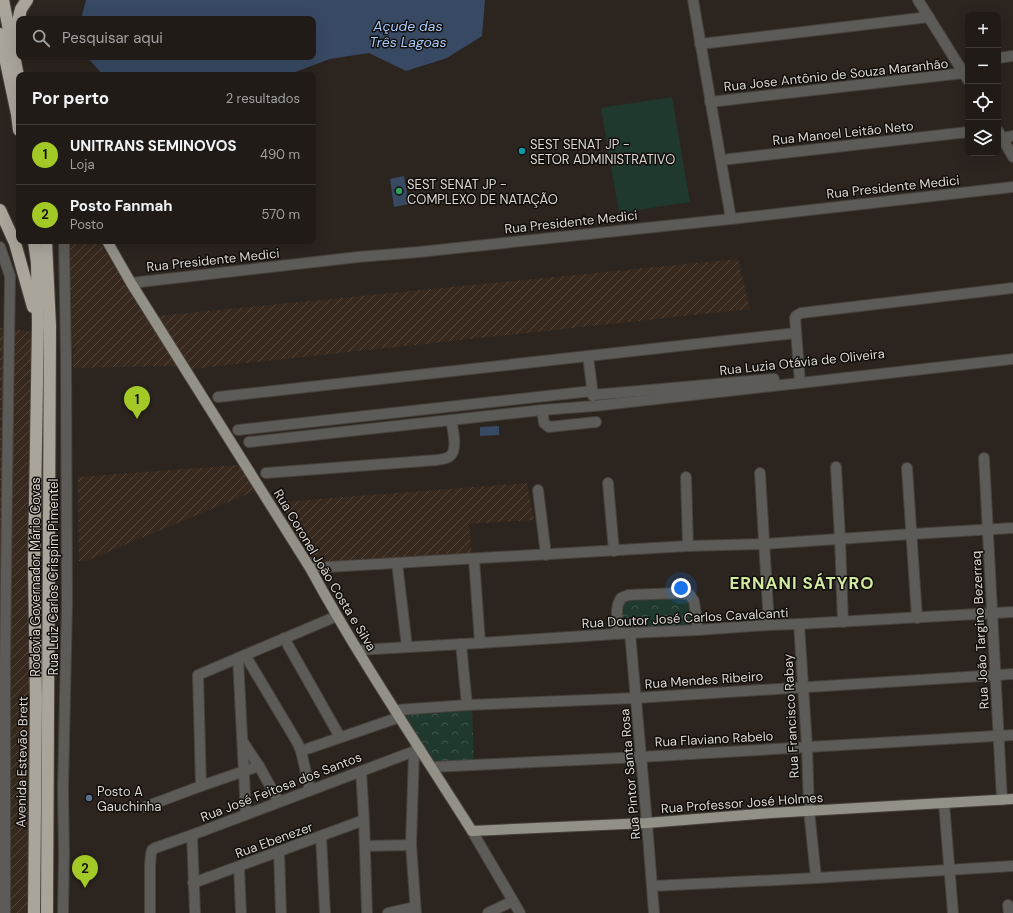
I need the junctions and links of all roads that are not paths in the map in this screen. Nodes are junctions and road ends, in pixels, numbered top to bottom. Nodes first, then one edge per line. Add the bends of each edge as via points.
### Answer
1 (3, 0) edge
2 (27, 0) edge
3 (693, 0) edge
4 (918, 0) edge
5 (19, 16) edge
6 (929, 18) junction
7 (0, 34) edge
8 (16, 38) edge
9 (700, 44) junction
10 (14, 56) junction
11 (1013, 56) edge
12 (1001, 58) edge
13 (963, 64) edge
14 (17, 72) edge
15 (965, 76) edge
16 (710, 102) junction
17 (16, 113) edge
18 (965, 132) edge
19 (1001, 134) edge
20 (1001, 136) edge
21 (1013, 136) edge
22 (1013, 157) edge
23 (720, 160) junction
24 (1013, 187) edge
25 (0, 210) edge
26 (731, 218) junction
27 (34, 244) edge
28 (46, 244) edge
29 (64, 244) edge
30 (109, 244) edge
31 (0, 247) edge
32 (131, 283) junction
33 (1013, 288) edge
34 (38, 324) junction
35 (5, 328) edge
36 (796, 333) junction
37 (1013, 354) edge
38 (588, 356) junction
39 (1013, 360) edge
40 (800, 379) junction
41 (592, 393) junction
42 (218, 397) dead end
43 (594, 406) junction
44 (542, 410) junction
45 (451, 420) junction
46 (596, 422) dead end
47 (238, 430) dead end
48 (248, 442) dead end
49 (984, 458) dead end
50 (836, 467) dead end
51 (907, 468) dead end
52 (266, 473) dead end
53 (760, 473) dead end
54 (686, 477) dead end
55 (608, 483) dead end
56 (538, 490) dead end
57 (1013, 528) edge
58 (988, 530) junction
59 (912, 534) junction
60 (840, 538) junction
61 (764, 544) junction
62 (688, 546) junction
63 (614, 551) junction
64 (546, 555) junction
65 (474, 559) junction
66 (397, 563) junction
67 (310, 568) junction
68 (1013, 612) edge
69 (992, 614) junction
70 (337, 616) junction
71 (917, 618) junction
72 (843, 622) junction
73 (799, 624) junction
74 (769, 625) junction
75 (698, 630) junction
76 (630, 632) junction
77 (617, 634) junction
78 (284, 638) junction
79 (480, 643) junction
80 (461, 644) junction
81 (407, 647) junction
82 (358, 650) junction
83 (241, 656) junction
84 (2, 667) edge
85 (1013, 674) edge
86 (995, 675) junction
87 (803, 687) junction
88 (636, 698) junction
89 (467, 706) junction
90 (398, 714) junction
91 (1013, 735) edge
92 (999, 736) junction
93 (340, 737) junction
94 (242, 742) junction
95 (807, 746) junction
96 (417, 750) junction
97 (301, 751) junction
98 (641, 757) junction
99 (259, 766) junction
100 (432, 767) junction
101 (244, 771) junction
102 (361, 771) junction
103 (201, 786) junction
104 (310, 790) junction
105 (1013, 799) edge
106 (1002, 800) junction
107 (279, 802) junction
108 (944, 803) junction
109 (145, 807) dead end
110 (809, 810) junction
111 (246, 814) junction
112 (364, 820) junction
113 (647, 823) junction
114 (472, 831) junction
115 (192, 835) junction
116 (321, 836) junction
117 (411, 845) junction
118 (365, 846) junction
119 (279, 852) junction
120 (1013, 866) edge
121 (239, 867) junction
122 (950, 870) junction
123 (816, 878) junction
124 (193, 883) junction
125 (652, 886) junction
126 (513, 901) junction
127 (416, 910) edge
128 (5, 913) edge
129 (34, 913) edge
130 (47, 913) edge
131 (63, 913) edge
132 (150, 913) edge
133 (194, 913) edge
134 (241, 913) edge
135 (281, 913) edge
136 (325, 913) edge
137 (367, 913) edge
138 (388, 913) edge
139 (488, 913) edge
140 (520, 913) edge
141 (654, 913) edge
142 (953, 913) edge

1 - 10 highway
2 - 5 highway
3 - 9 street
4 - 6 street
6 - 9 street
6 - 13 street
7 - 17 highway
8 - 10 highway
9 - 16 street
10 - 14 highway
11 - 12 street
15 - 16 street, Rua Jose Antônio de Souza Maranhão
16 - 23 street
18 - 23 street, Rua Manoel Leitão Neto
19 - 21 street
20 - 22 street
23 - 26 street
24 - 26 street, Rua Presidente Medici
25 - 34 highway via 15,243
26 - 32 street, Rua Presidente Medici
27 - 34 highway
28 - 130 highway, Rodovia Governador Mário Covas via 50,326
29 - 131 street, Rua Luiz Carlos Crispim Pimentel via 66,604
30 - 32 main road, Rua Coronel João Costa e Silva
31 - 35 street via 10,276
32 - 67 main road, Rua Coronel João Costa e Silva
33 - 36 street via 801,313 795,318
34 - 129 highway, Avenida Estevāo Brett via 34,564
35 - 84 street
36 - 38 street
36 - 40 street
37 - 40 street, Rua Luzia Otávia de Oliveira
38 - 41 street
38 - 42 street
39 - 40 street, Rua Luzia Otávia de Oliveira
40 - 41 street, Rua Luzia Otávia de Oliveira
40 - 43 street, Rua Luzia Otávia de Oliveira
41 - 43 street
41 - 47 street, Rua Luzia Otávia de Oliveira
43 - 44 street, Rua Luzia Otávia de Oliveira
44 - 45 street, Rua Luzia Otávia de Oliveira
44 - 46 street via 544,423 549,427
45 - 48 street, Rua Luzia Otávia de Oliveira
45 - 52 street via 454,449 451,456 446,458
49 - 58 street, Rua João Targino Bezerraq
50 - 60 street
51 - 59 street
53 - 61 street
54 - 62 street
55 - 63 street
56 - 64 street
57 - 58 street
58 - 59 street
58 - 69 street, Rua João Targino Bezerraq
59 - 60 street
59 - 71 street
60 - 61 street
60 - 72 street
61 - 62 street
61 - 74 street
62 - 63 street
63 - 64 street
64 - 65 street
65 - 66 street
65 - 79 street
66 - 67 street
66 - 81 street
67 - 70 main road, Rua Coronel João Costa e Silva
68 - 69 street, Rua Doutor José Carlos Cavalcanti
69 - 71 street, Rua Doutor José Carlos Cavalcanti
69 - 86 street, Rua João Targino Bezerraq
70 - 78 street
70 - 82 main road, Rua Coronel João Costa e Silva
71 - 72 street, Rua Doutor José Carlos Cavalcanti
72 - 73 street, Rua Doutor José Carlos Cavalcanti
73 - 74 street, Rua Doutor José Carlos Cavalcanti
73 - 87 street, Rua Francisco Rabay
74 - 75 street, Rua Doutor José Carlos Cavalcanti
75 - 76 street, Rua Doutor José Carlos Cavalcanti
75 - 77 street via 694,601 690,595 628,595 621,598 618,604
76 - 77 street, Rua Doutor José Carlos Cavalcanti
76 - 88 street, Rua Pintor Santa Rosa
77 - 79 street, Rua Doutor José Carlos Cavalcanti
78 - 83 street
78 - 93 street
79 - 80 street, Rua Doutor José Carlos Cavalcanti
80 - 81 street, Rua Doutor José Carlos Cavalcanti
80 - 89 street
81 - 82 street, Rua Doutor José Carlos Cavalcanti
82 - 90 main road, Rua Coronel João Costa e Silva
83 - 94 street
83 - 97 street
83 - 103 street via 198,675
84 - 128 street
85 - 86 street, Rua Mendes Ribeiro
86 - 87 street, Rua Mendes Ribeiro
86 - 92 street, Rua João Targino Bezerraq
87 - 88 street, Rua Mendes Ribeiro
87 - 95 street, Rua Francisco Rabay
88 - 89 street, Rua Mendes Ribeiro
88 - 98 street, Rua Pintor Santa Rosa
89 - 90 street, Rua Mendes Ribeiro
90 - 93 street, Rua Mendes Ribeiro
90 - 96 main road, Rua Coronel João Costa e Silva
91 - 92 street, Rua Flaviano Rabelo
92 - 95 street, Rua Flaviano Rabelo
92 - 106 street, Rua João Targino Bezerraq
93 - 97 street, Rua Mendes Ribeiro
94 - 99 street
94 - 101 street
95 - 98 street, Rua Flaviano Rabelo
95 - 110 street, Rua Francisco Rabay
96 - 100 main road, Rua Coronel João Costa e Silva
96 - 102 street, Rua José Feitosa dos Santos
96 - 117 street
97 - 104 street
98 - 100 street, Rua Flaviano Rabelo
98 - 113 street, Rua Pintor Santa Rosa
99 - 101 street
99 - 107 street
100 - 114 main road, Rua Coronel João Costa e Silva
101 - 103 street
101 - 111 street
102 - 104 street, Rua José Feitosa dos Santos
102 - 112 street
103 - 109 street
104 - 107 street, Rua José Feitosa dos Santos
105 - 106 main road, Rua Professor José Holmes
106 - 108 main road, Rua Professor José Holmes
107 - 111 street, Rua José Feitosa dos Santos
108 - 110 main road, Rua Professor José Holmes
108 - 122 street
110 - 113 main road, Rua Professor José Holmes
110 - 123 street, Rua Francisco Rabay
111 - 115 street, Rua José Feitosa dos Santos
112 - 116 street, Rua Ebenezer
112 - 118 street
113 - 114 main road, Rua Professor José Holmes
113 - 125 street, Rua Pintor Santa Rosa
114 - 126 street, Rua Coronel João Costa e Silva
115 - 124 street
115 - 132 street, Rua José Feitosa dos Santos via 152,850
116 - 119 street, Rua Ebenezer
116 - 136 street
117 - 118 street
117 - 127 street
118 - 137 street
119 - 121 street, Rua Ebenezer
119 - 135 street
120 - 122 street
121 - 124 street, Rua Ebenezer
121 - 134 street
122 - 123 street
122 - 142 street
123 - 125 street
124 - 133 street
125 - 141 street, Rua Pintor Santa Rosa
126 - 139 street
126 - 140 street, Rua Coronel João Costa e Silva
127 - 138 street

